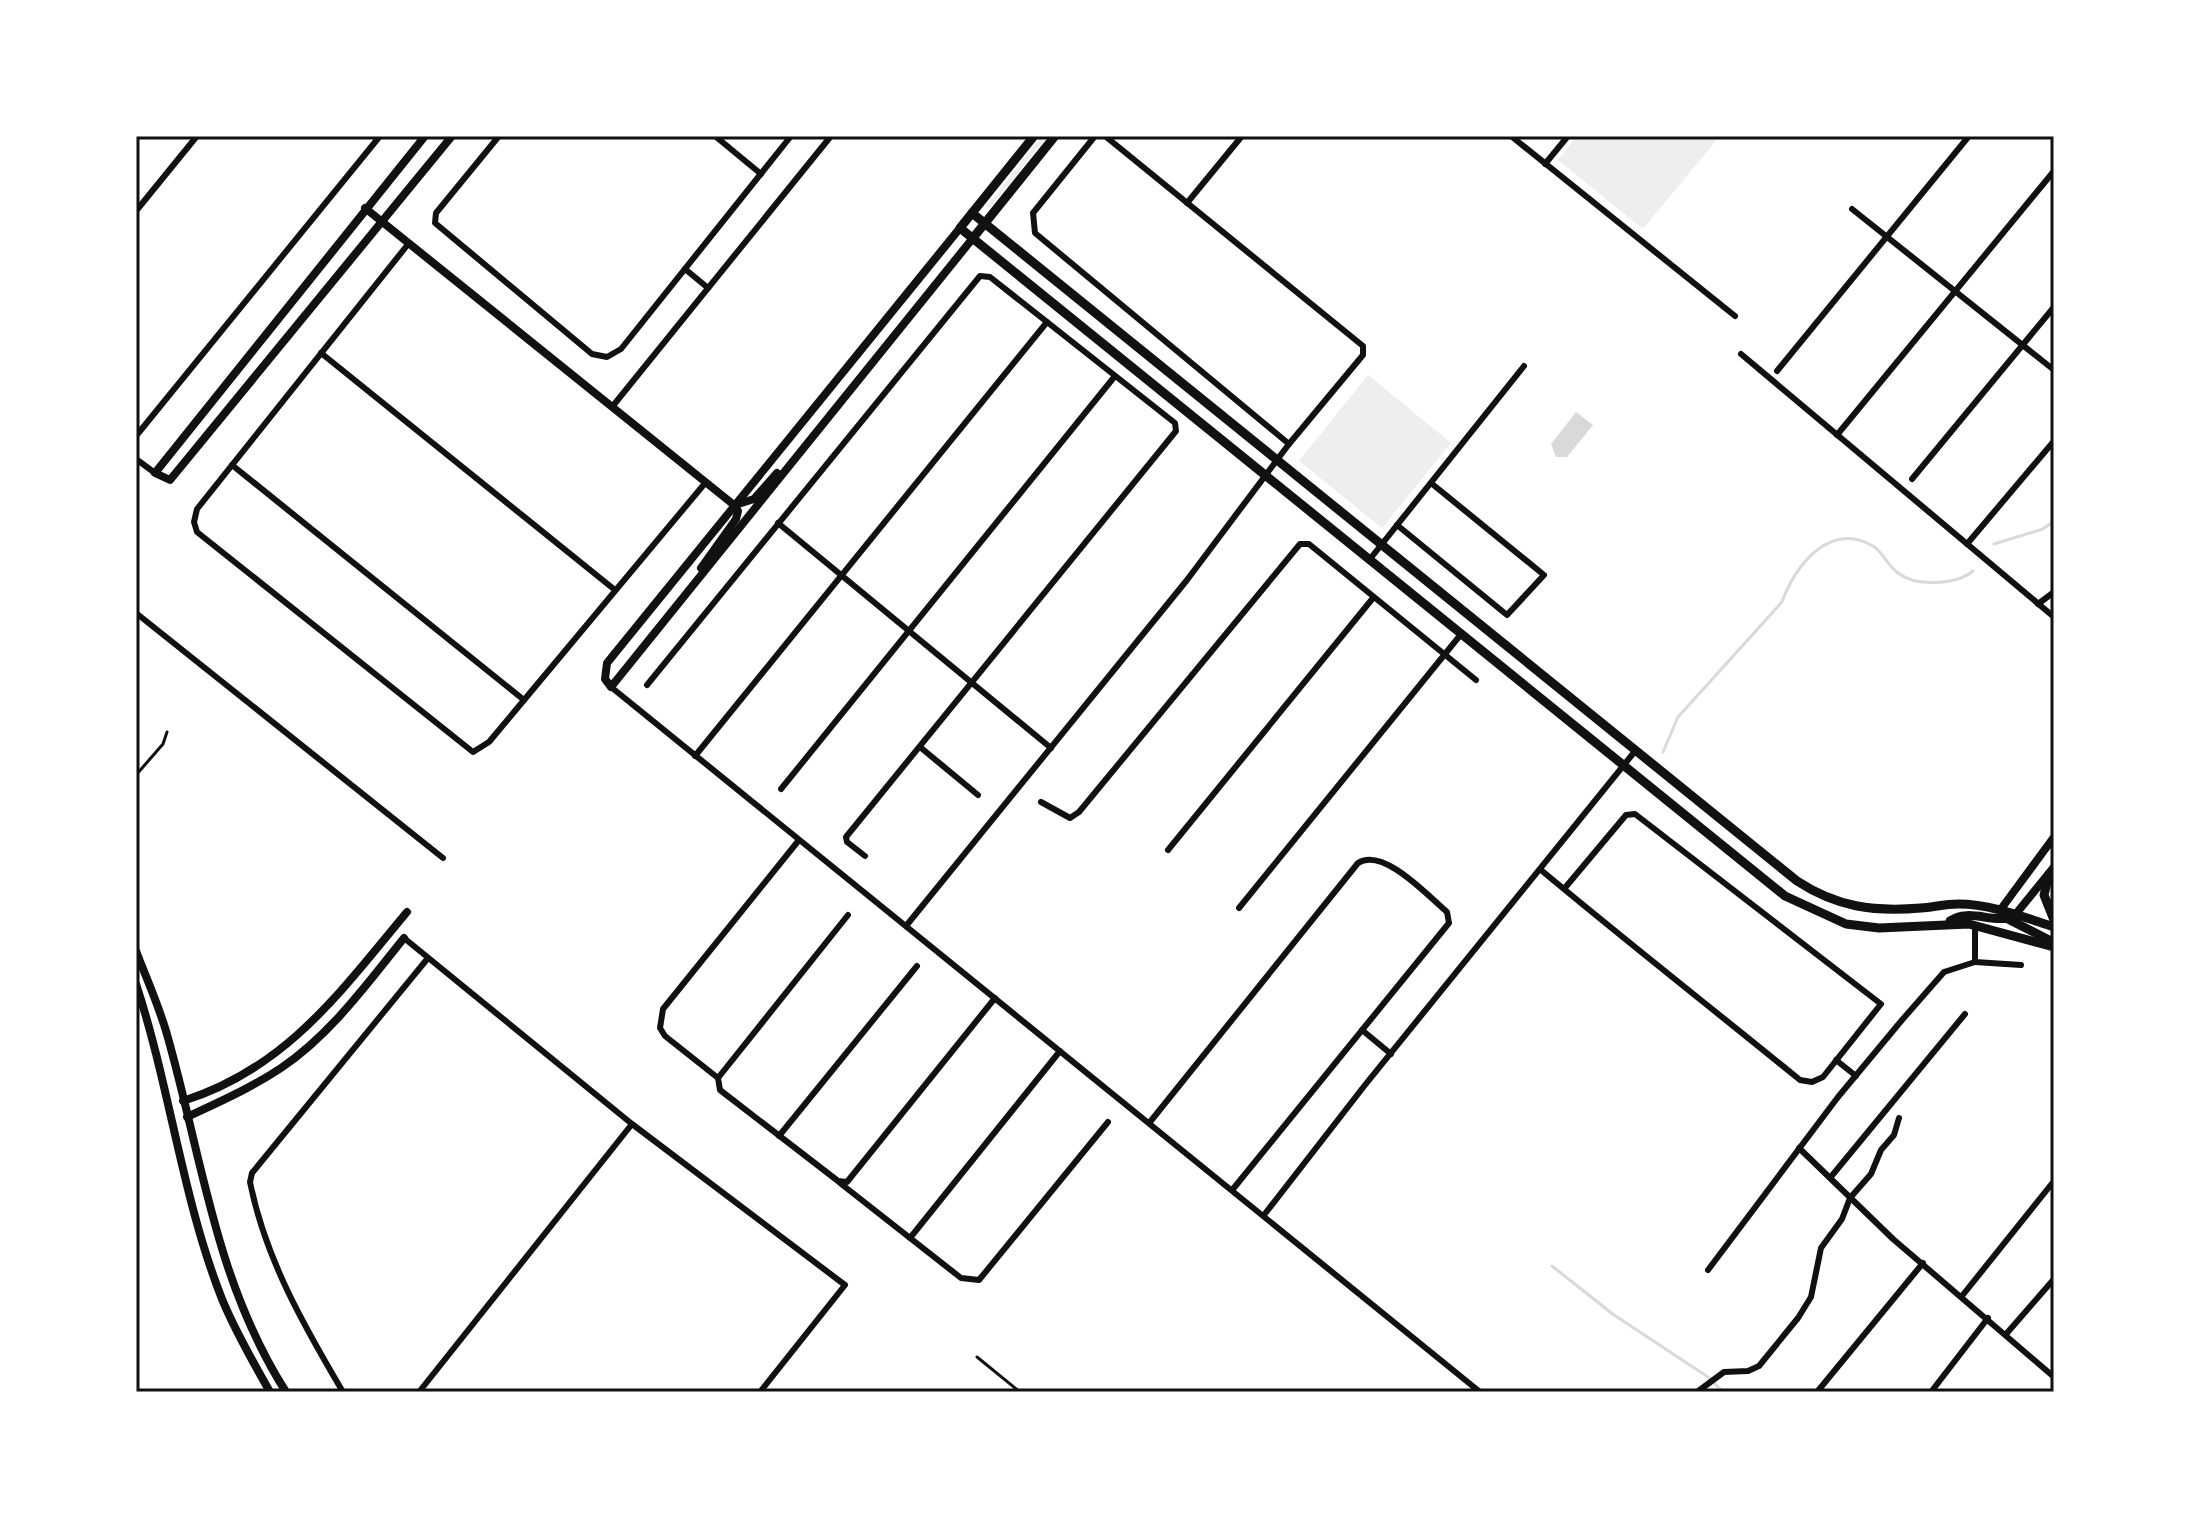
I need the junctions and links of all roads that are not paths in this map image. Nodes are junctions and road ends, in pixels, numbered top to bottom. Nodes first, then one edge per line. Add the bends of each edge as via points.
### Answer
1 (197, 136) edge
2 (380, 136) edge
3 (425, 136) edge
4 (452, 136) edge
5 (499, 136) edge
6 (715, 136) edge
7 (791, 136) edge
8 (831, 136) edge
9 (1034, 136) edge
10 (1055, 136) edge
11 (1095, 136) edge
12 (1105, 136) edge
13 (1242, 136) edge
14 (1511, 136) edge
15 (1568, 136) edge
16 (1969, 136) edge
17 (1545, 164) junction
18 (2054, 171) edge
19 (761, 174) junction
20 (1187, 203) junction
21 (365, 208) junction
22 (1852, 209) dead end
23 (136, 211) edge
24 (972, 213) junction
25 (382, 222) junction
26 (985, 223) junction
27 (960, 228) junction
28 (1887, 237) junction
29 (973, 238) junction
30 (409, 243) junction
31 (685, 269) junction
32 (708, 288) junction
33 (1956, 291) junction
34 (2054, 307) edge
35 (1735, 316) dead end
36 (1047, 322) junction
37 (2023, 345) junction
38 (321, 353) junction
39 (1741, 354) dead end
40 (1524, 366) dead end
41 (2054, 370) edge
42 (1777, 371) dead end
43 (1115, 376) junction
44 (612, 407) junction
45 (822, 425) junction
46 (1837, 435) junction
47 (136, 436) edge
48 (2054, 441) edge
49 (1289, 444) junction
50 (136, 459) edge
51 (1276, 462) junction
52 (232, 465) junction
53 (155, 473) junction
54 (1265, 475) junction
55 (1912, 479) dead end
56 (706, 482) junction
57 (1431, 483) junction
58 (734, 505) junction
59 (778, 523) junction
60 (1397, 525) junction
61 (1967, 544) junction
62 (1381, 545) junction
63 (1370, 559) junction
64 (842, 575) junction
65 (615, 590) junction
66 (2054, 592) edge
67 (1373, 598) junction
68 (678, 604) junction
69 (2038, 604) junction
70 (136, 613) edge
71 (2054, 617) edge
72 (909, 631) junction
73 (1462, 633) junction
74 (1444, 655) junction
75 (1476, 680) dead end
76 (972, 683) junction
77 (647, 685) dead end
78 (611, 687) junction
79 (524, 700) junction
80 (167, 732) dead end
81 (920, 747) junction
82 (1051, 748) junction
83 (1636, 750) junction
84 (695, 756) junction
85 (1624, 766) junction
86 (136, 775) edge
87 (781, 789) dead end
88 (978, 795) dead end
89 (1041, 802) dead end
90 (2054, 837) edge
91 (799, 840) junction
92 (1168, 850) dead end
93 (865, 856) dead end
94 (443, 858) dead end
95 (1541, 870) junction
96 (2052, 870) edge
97 (1564, 889) junction
98 (1239, 908) dead end
99 (407, 912) dead end
100 (2007, 914) junction
101 (848, 915) dead end
102 (2054, 920) edge
103 (1948, 922) junction
104 (1975, 925) junction
105 (906, 926) junction
106 (2054, 927) edge
107 (404, 938) joint
108 (2054, 945) edge
109 (136, 951) edge
110 (428, 958) junction
111 (1975, 962) junction
112 (2021, 965) dead end
113 (917, 966) dead end
114 (136, 984) edge
115 (995, 998) junction
116 (1965, 1014) dead end
117 (1362, 1030) junction
118 (1060, 1051) junction
119 (1391, 1054) junction
120 (1836, 1060) junction
121 (1856, 1076) junction
122 (718, 1078) junction
123 (183, 1101) junction
124 (187, 1117) junction
125 (1899, 1118) dead end
126 (1108, 1122) dead end
127 (1150, 1122) junction
128 (632, 1124) junction
129 (779, 1136) junction
130 (1799, 1148) junction
131 (1830, 1178) junction
132 (838, 1181) junction
133 (2054, 1181) edge
134 (1233, 1189) junction
135 (1850, 1198) junction
136 (1264, 1215) junction
137 (910, 1238) junction
138 (1923, 1263) junction
139 (1708, 1270) dead end
140 (2054, 1279) edge
141 (1962, 1296) junction
142 (1988, 1318) junction
143 (2007, 1333) junction
144 (977, 1357) dead end
145 (2054, 1377) edge
146 (270, 1392) edge
147 (286, 1392) edge
148 (343, 1392) edge
149 (419, 1392) edge
150 (760, 1392) edge
151 (1020, 1392) edge
152 (1480, 1392) edge
153 (1697, 1392) edge
154 (1817, 1392) edge
155 (1931, 1392) edge

1 - 23 street
2 - 47 street
3 - 21 street
4 - 25 street
5 - 31 street via 436,213 438,229 592,354 607,357 621,349
6 - 19 street
7 - 19 street
8 - 32 street
9 - 24 main road
10 - 26 main road
11 - 49 street via 1033,213 1035,233
12 - 20 street
13 - 20 street
14 - 17 street
15 - 17 street
16 - 28 street
17 - 35 street
18 - 33 street
19 - 31 street
20 - 49 street via 1363,346 1363,355
21 - 25 street
21 - 53 street
22 - 28 street
24 - 26 main road
24 - 27 main road
25 - 30 street
25 - 53 street via 170,480
26 - 29 main road
26 - 51 main road
27 - 29 main road
27 - 58 street
28 - 33 street
28 - 42 street
29 - 45 street
29 - 54 main road
30 - 38 street
30 - 44 street
31 - 32 street
32 - 44 street
33 - 37 street
33 - 46 street
34 - 37 street
36 - 43 street
36 - 59 street via 990,277 980,276
36 - 64 street
37 - 41 street
37 - 55 street
38 - 52 street
38 - 65 street
39 - 46 street
40 - 57 street
43 - 72 street
43 - 76 street via 1177,427
44 - 56 street
45 - 58 street via 754,499
45 - 68 street
46 - 61 street
48 - 61 street
49 - 51 street
50 - 53 street
51 - 54 street
51 - 62 main road
52 - 79 street
52 - 79 street via 197,509 197,532 464,747 480,750
54 - 63 main road
54 - 82 street
56 - 58 street
56 - 65 street
57 - 60 street
57 - 60 street via 1544,575 1507,615
58 - 68 street via 736,519
58 - 78 street via 607,663 605,679
59 - 64 street
59 - 77 street
60 - 62 street
61 - 69 street
62 - 63 street
62 - 83 main road
63 - 73 main road
64 - 72 street
64 - 84 street
65 - 79 street
66 - 69 street
67 - 74 street
67 - 89 street via 1309,544 1300,544 1079,812 1062,816
67 - 92 street
68 - 78 street
69 - 71 street
70 - 94 street
72 - 76 street
72 - 87 street
73 - 74 street
73 - 85 main road
74 - 75 street
74 - 98 street
76 - 81 street
76 - 82 street
78 - 84 street
80 - 86 lane
81 - 88 street
81 - 93 street via 846,837
82 - 105 street
83 - 85 street
83 - 100 main road via 1797,881 1840,904 1885,911 1957,904
84 - 91 street
85 - 95 street
85 - 103 main road via 1785,896 1815,913 1879,928
90 - 100 street
91 - 105 street
91 - 122 street via 663,1009 660,1028
95 - 97 street
95 - 119 street
96 - 100 street
96 - 102 main road via 2044,895
97 - 120 street via 1800,1080 1823,1077
97 - 120 street via 1626,815 1643,818 1881,1004
99 - 123 street via 286,1047 217,1090
100 - 103 main road via 1967,915
100 - 106 main road
100 - 108 main road
101 - 122 street
103 - 104 main road
104 - 108 main road
104 - 111 street
105 - 115 street
107 - 110 street
107 - 124 street via 324,1032 284,1066
109 - 123 street via 168,1038
110 - 128 street
110 - 148 street via 252,1173 250,1182 270,1253
111 - 112 street
111 - 121 street via 1944,972
113 - 129 street
114 - 146 street via 153,1035 193,1210 222,1299
115 - 118 street
115 - 132 street via 847,1182
116 - 131 street
117 - 119 street
117 - 127 street via 1449,923 1447,912 1382,860 1358,863
117 - 134 street
118 - 127 street
118 - 137 street
119 - 136 street
120 - 121 street
121 - 130 street
122 - 129 street via 720,1090
123 - 124 street
124 - 147 street via 211,1222 235,1292
125 - 135 street via 1871,1174
126 - 137 street via 979,1280 961,1278
127 - 134 street
128 - 149 street
128 - 150 street via 845,1285
129 - 132 street
130 - 131 street
130 - 139 street
131 - 135 street
132 - 137 street
133 - 141 street
134 - 136 street
135 - 138 street
135 - 153 street via 1821,1248 1811,1297 1798,1318 1759,1366 1718,1376
136 - 152 street
138 - 141 street
138 - 154 street
140 - 143 street
141 - 142 street
142 - 143 street
142 - 155 street
143 - 145 street
144 - 151 lane

